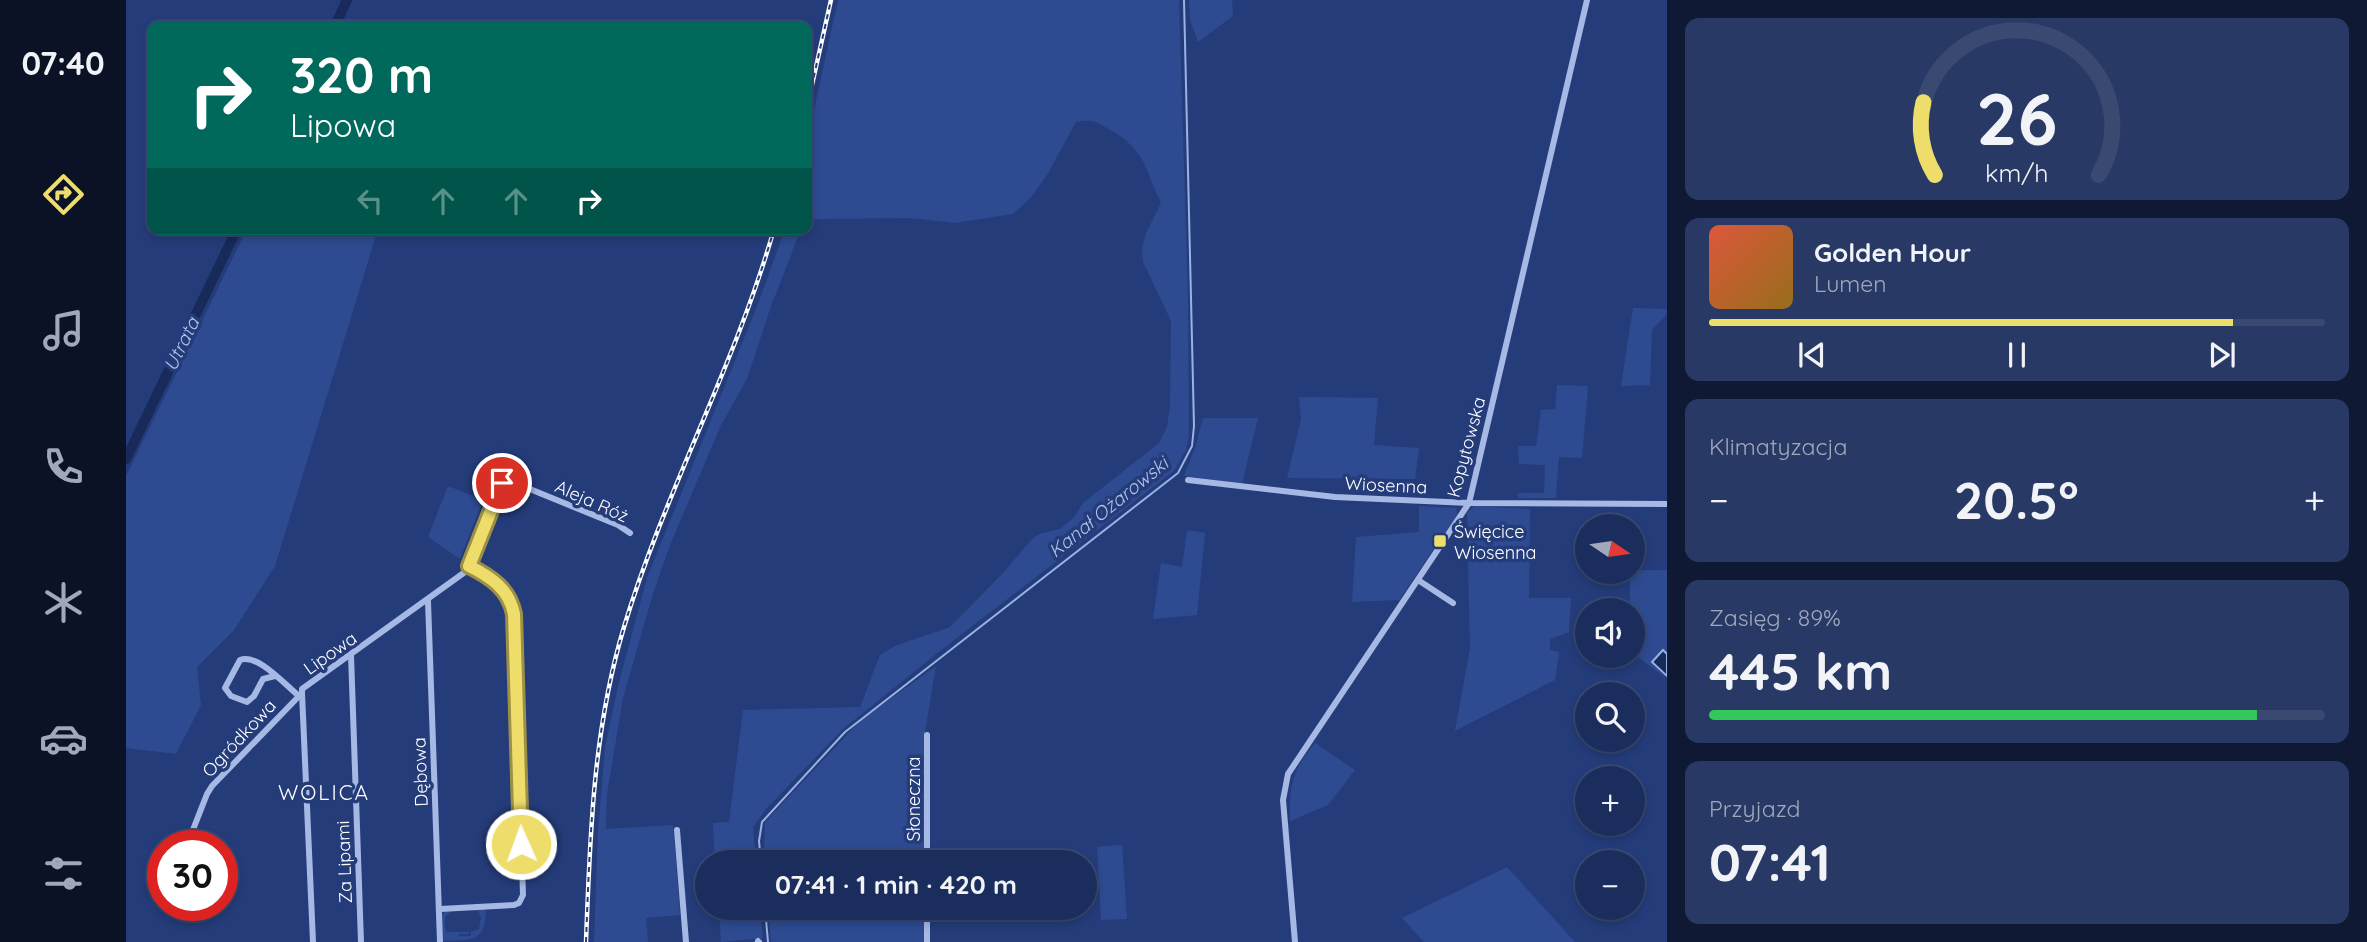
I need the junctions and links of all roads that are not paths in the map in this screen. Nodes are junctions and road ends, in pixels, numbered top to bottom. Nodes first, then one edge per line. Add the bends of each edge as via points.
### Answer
1 (1587, 0) edge
2 (1188, 480) dead end
3 (502, 483) joint
4 (1469, 503) junction
5 (1667, 504) edge
6 (630, 533) dead end
7 (469, 566) junction
8 (1418, 580) junction
9 (428, 601) junction
10 (1454, 603) dead end
11 (351, 655) junction
12 (275, 676) junction
13 (300, 694) junction
14 (927, 735) dead end
15 (193, 830) edge
16 (677, 830) dead end
17 (927, 850) edge
18 (439, 909) junction
19 (927, 920) edge
20 (313, 942) edge
21 (361, 942) edge
22 (440, 942) edge
23 (686, 942) edge
24 (927, 942) edge
25 (1295, 942) edge

1 - 4 street, Kopytowska
2 - 4 street, Wiosenna via 1335,497
3 - 6 street, Aleja Róż via 520,485
3 - 7 street, Lipowa
4 - 5 street, Wiosenna
4 - 8 street, Kopytowska
7 - 9 street, Lipowa
7 - 18 street via 503,590 514,614 523,895 514,905
8 - 10 street
8 - 25 street, Kopytowska via 1288,774 1283,800
9 - 11 street, Lipowa
9 - 18 street, Dębowa
11 - 13 street, Lipowa
11 - 21 street, Za Lipami
12 - 12 street via 256,659 246,657 225,690 247,702 263,679
12 - 13 street
13 - 15 street, Ogródkowa via 212,786
13 - 20 street, Lipowa
14 - 17 street, Słoneczna
16 - 23 street
18 - 22 street, Dębowa
19 - 24 street

